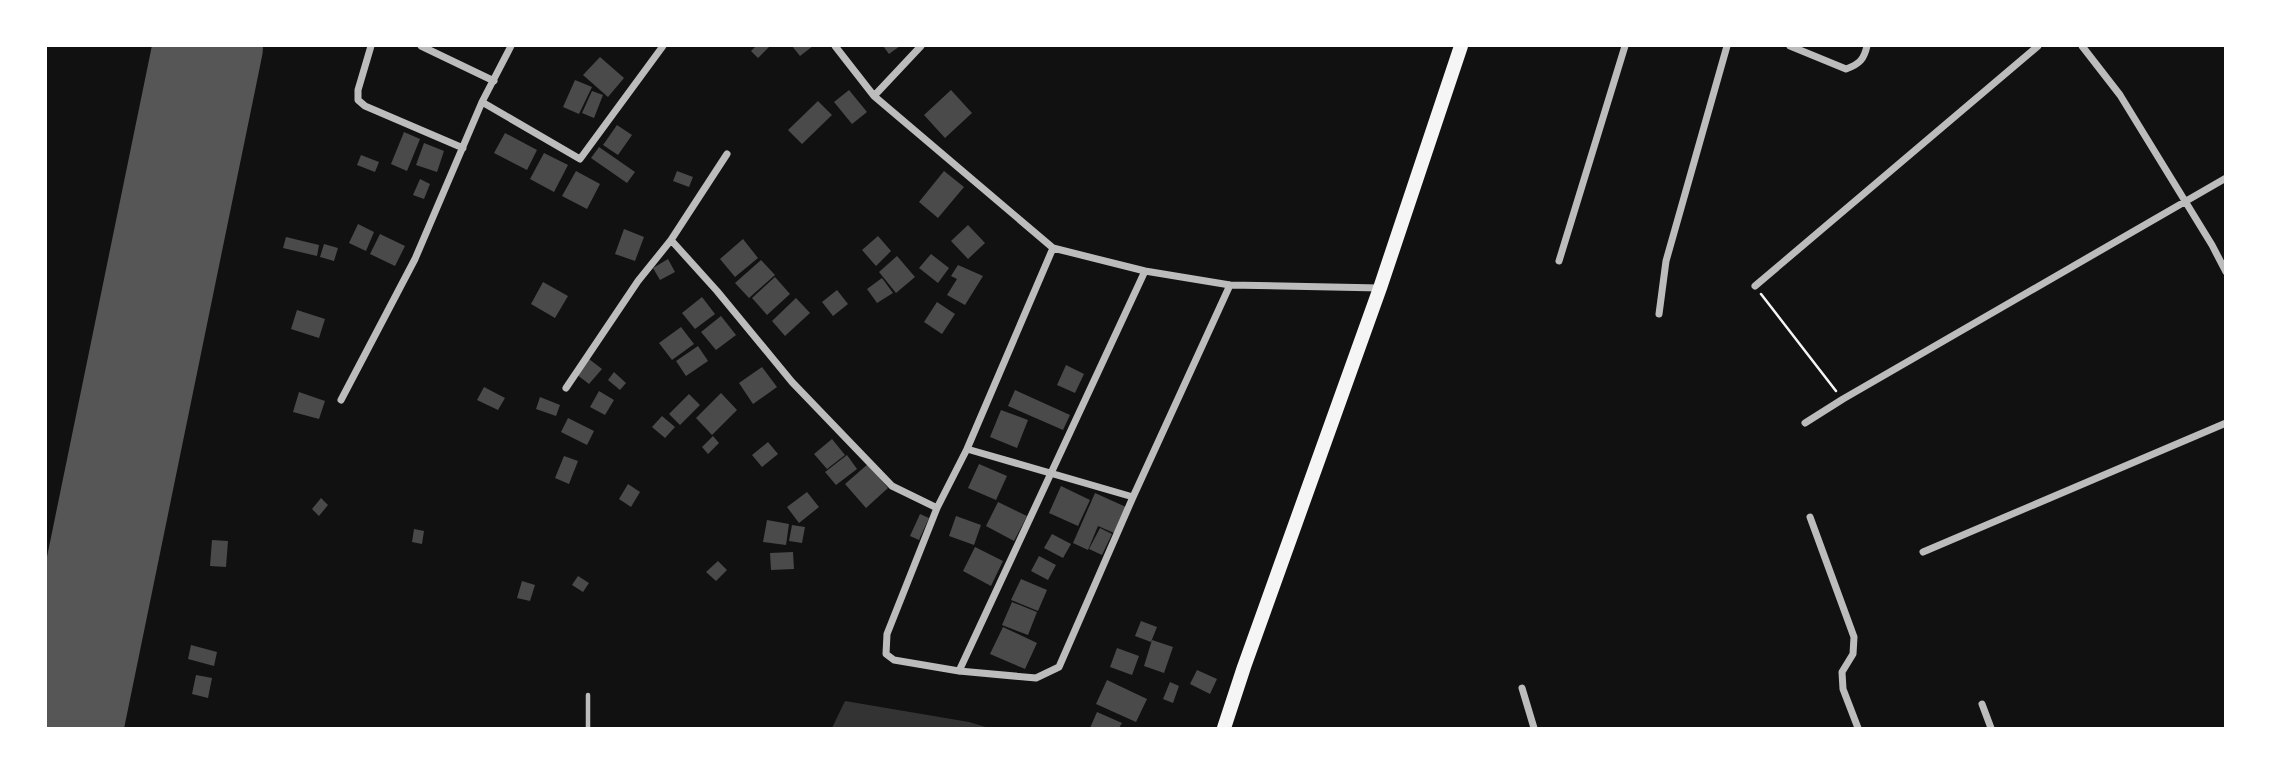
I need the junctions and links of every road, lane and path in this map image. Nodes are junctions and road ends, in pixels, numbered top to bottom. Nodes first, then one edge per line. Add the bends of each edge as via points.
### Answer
1 (371, 46) edge
2 (421, 46) edge
3 (511, 46) edge
4 (663, 46) edge
5 (835, 46) edge
6 (921, 46) edge
7 (1461, 46) edge
8 (1625, 46) edge
9 (1727, 46) edge
10 (1790, 46) edge
11 (1867, 46) edge
12 (2038, 46) edge
13 (2082, 46) edge
14 (494, 81) junction
15 (874, 96) junction
16 (482, 102) junction
17 (464, 148) junction
18 (727, 154) dead end
19 (2225, 178) edge
20 (2184, 201) junction
21 (671, 240) junction
22 (1053, 248) junction
23 (1559, 261) dead end
24 (1145, 271) junction
25 (2225, 272) edge
26 (1230, 285) junction
27 (1755, 286) joint
28 (1380, 288) junction
29 (1659, 314) dead end
30 (566, 388) dead end
31 (1843, 399) junction
32 (341, 400) dead end
33 (2225, 423) edge
34 (1805, 424) dead end
35 (967, 449) junction
36 (1051, 474) junction
37 (1133, 497) junction
38 (937, 508) junction
39 (1810, 517) dead end
40 (1923, 552) dead end
41 (959, 671) junction
42 (1522, 688) dead end
43 (588, 695) dead end
44 (1982, 704) dead end
45 (588, 729) edge
46 (1224, 729) edge
47 (1534, 729) edge
48 (1858, 729) edge
49 (1992, 729) edge

1 - 17 street via 358,100
2 - 14 street
3 - 14 street
4 - 16 street via 580,159
5 - 15 street
6 - 15 street
7 - 28 main road
8 - 23 street
9 - 29 street via 1665,261
10 - 11 street via 1846,69 1857,65
12 - 27 street
13 - 20 street via 2120,95
14 - 16 street
15 - 22 street
16 - 17 street
17 - 32 street via 415,259
18 - 21 street
19 - 20 street
20 - 25 street
20 - 31 street
21 - 30 street
21 - 38 street via 792,382 892,486
22 - 24 street
22 - 35 street
24 - 26 street
24 - 36 street
26 - 28 street
26 - 37 street
27 - 31 path
28 - 46 main road
31 - 34 street
33 - 40 street
35 - 36 street
35 - 38 street
36 - 37 street
36 - 41 street
37 - 41 street via 1059,667 1036,678
38 - 41 street via 887,635 886,654 894,660
39 - 48 street via 1854,637 1853,654 1842,672 1843,689
42 - 47 street
43 - 45 lane
44 - 49 street

